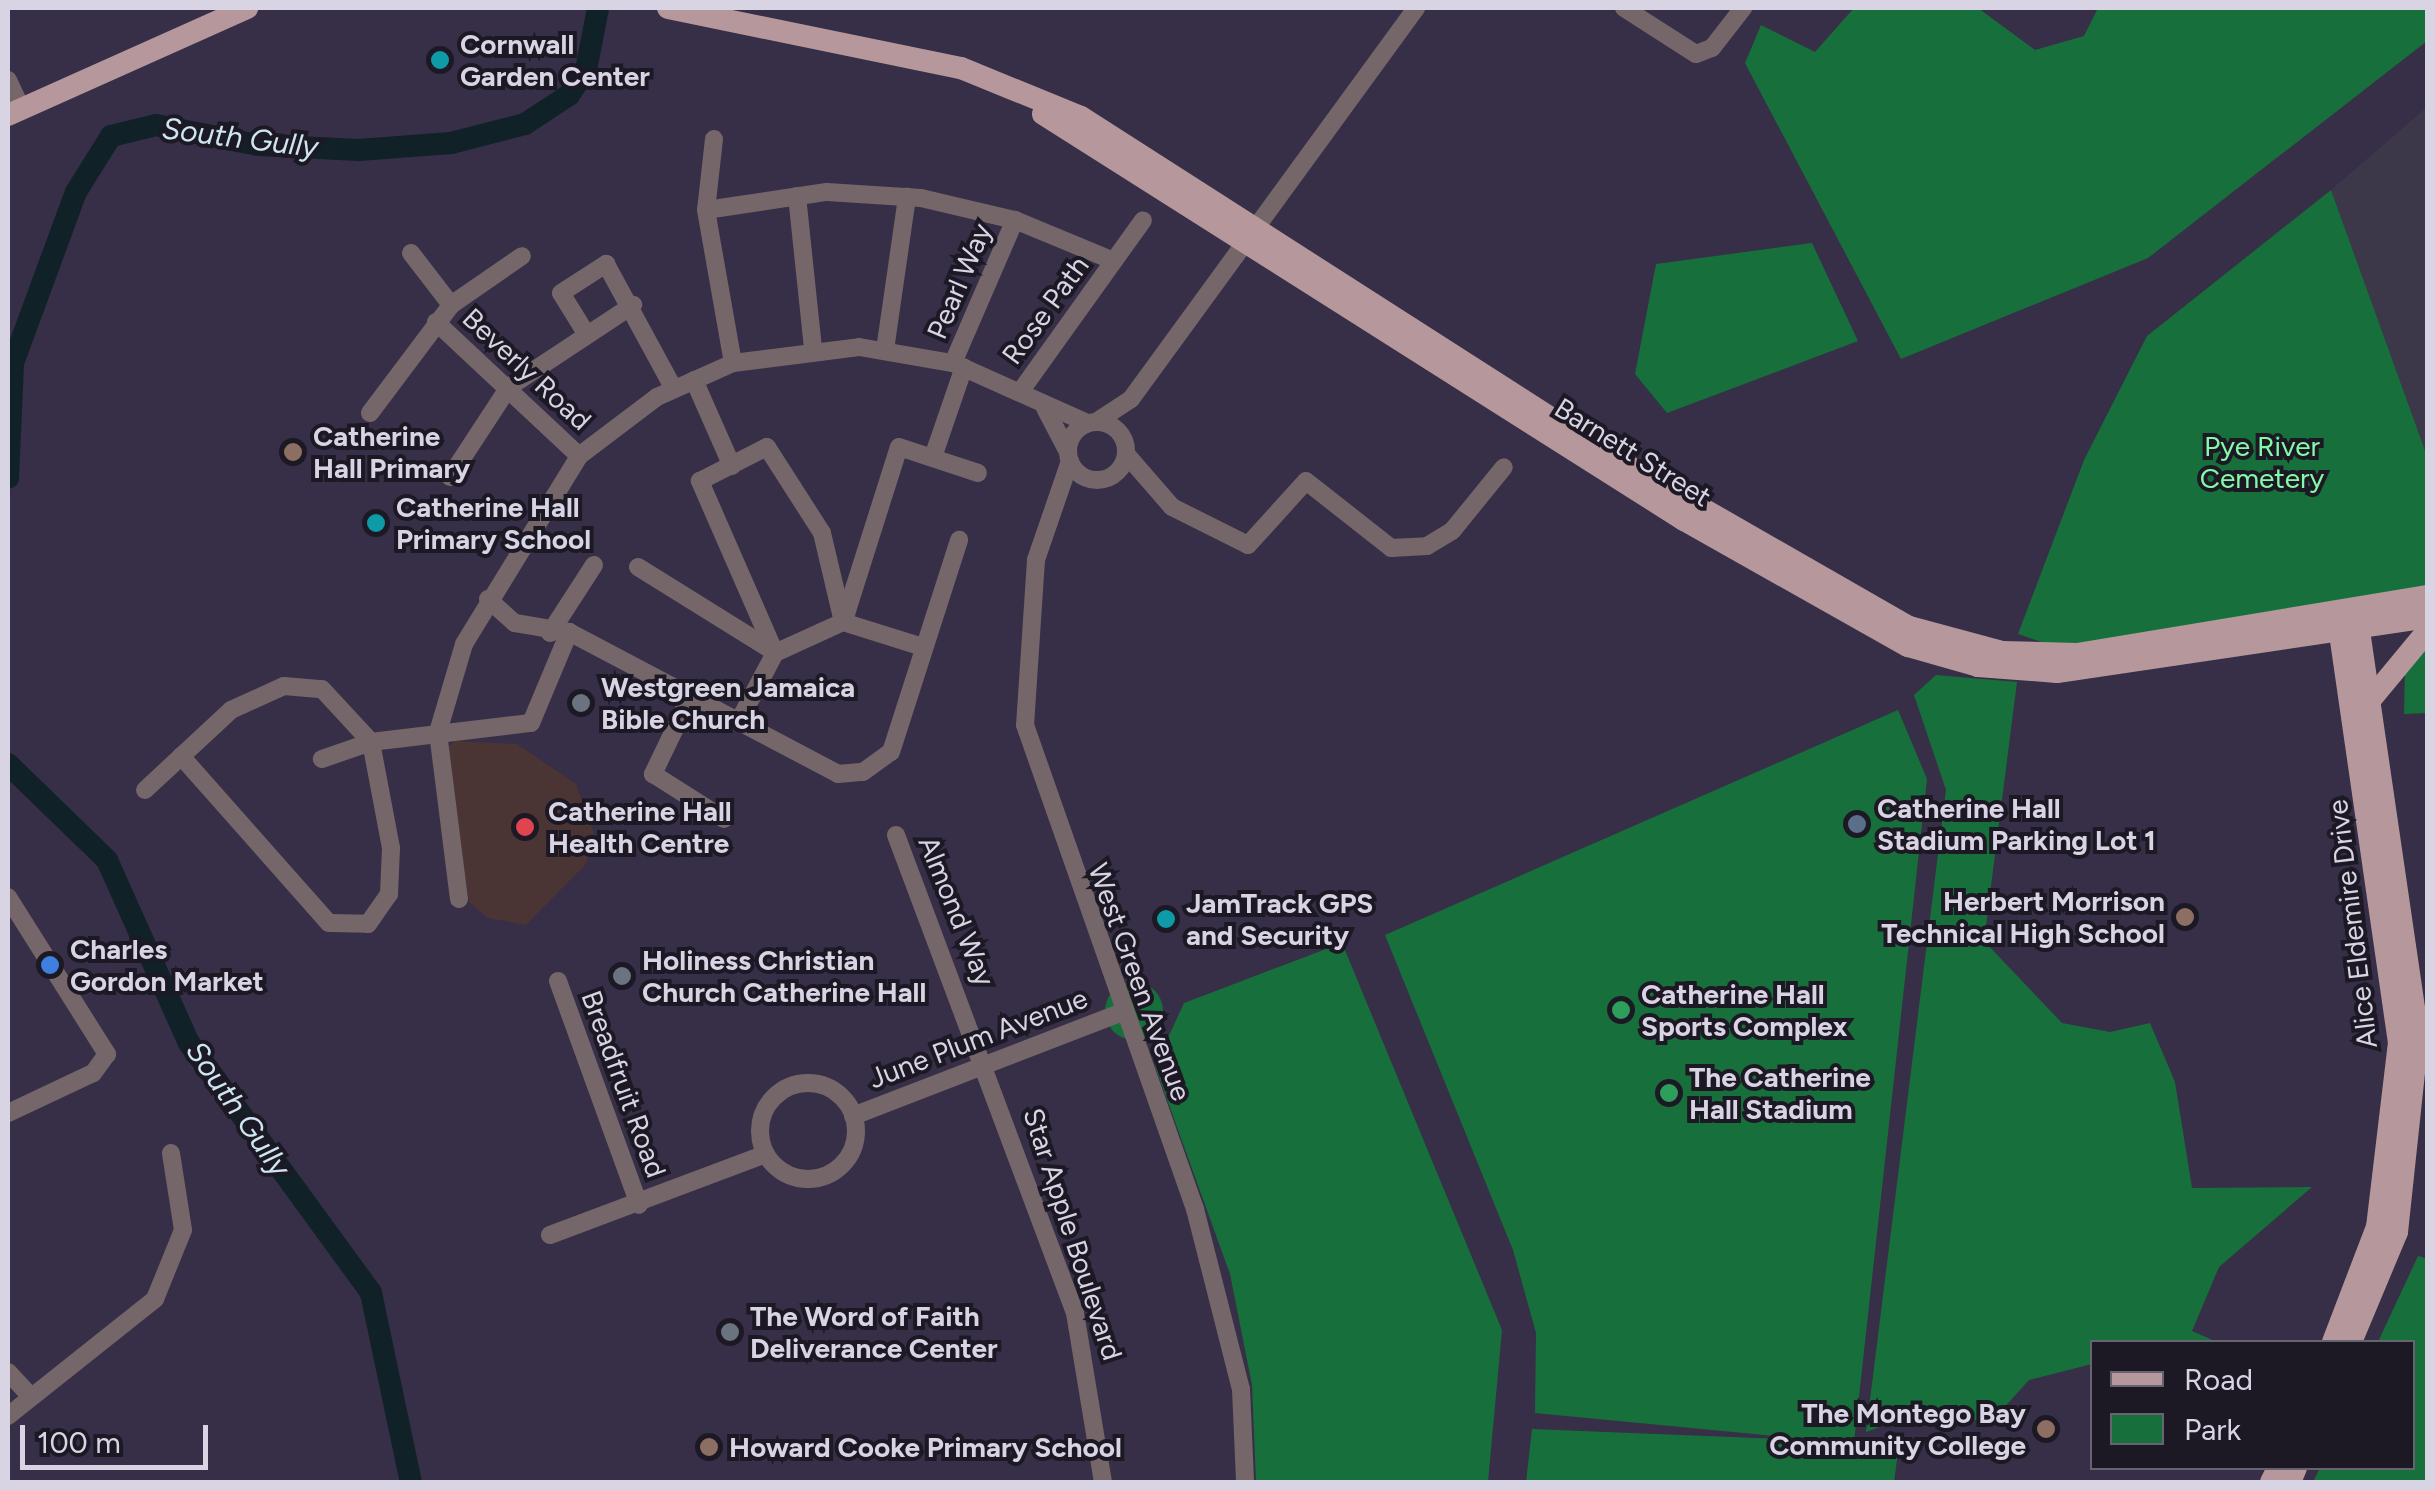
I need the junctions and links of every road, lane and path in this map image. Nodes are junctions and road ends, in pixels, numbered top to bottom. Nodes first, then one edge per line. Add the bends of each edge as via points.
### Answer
1 (247, 8) edge
2 (668, 8) edge
3 (1416, 8) edge
4 (1624, 8) edge
5 (1742, 8) edge
6 (8, 80) edge
7 (14, 111) edge
8 (714, 138) dead end
9 (797, 196) junction
10 (907, 197) junction
11 (706, 210) junction
12 (1015, 220) junction
13 (1143, 220) dead end
14 (1252, 234) junction
15 (411, 253) dead end
16 (522, 256) dead end
17 (1114, 261) junction
18 (633, 305) junction
19 (451, 306) junction
20 (436, 322) junction
21 (587, 335) junction
22 (813, 348) junction
23 (886, 350) junction
24 (734, 363) junction
25 (958, 365) junction
26 (694, 380) junction
27 (510, 387) junction
28 (674, 389) junction
29 (1020, 392) junction
30 (1131, 399) junction
31 (1045, 408) junction
32 (370, 413) dead end
33 (1092, 423) junction
34 (1125, 448) junction
35 (580, 456) junction
36 (1069, 456) junction
37 (933, 457) junction
38 (732, 466) junction
39 (1504, 467) dead end
40 (978, 473) dead end
41 (450, 477) dead end
42 (1103, 478) junction
43 (1144, 482) junction
44 (1058, 499) junction
45 (959, 540) dead end
46 (594, 565) dead end
47 (638, 567) dead end
48 (2428, 596) edge
49 (488, 600) junction
50 (2428, 618) edge
51 (2348, 619) junction
52 (843, 622) junction
53 (2428, 630) edge
54 (560, 632) junction
55 (924, 647) junction
56 (775, 653) junction
57 (690, 696) junction
58 (2371, 699) junction
59 (740, 720) junction
60 (438, 732) junction
61 (371, 742) junction
62 (181, 756) junction
63 (322, 759) dead end
64 (145, 790) dead end
65 (724, 819) dead end
66 (896, 834) dead end
67 (8, 897) edge
68 (459, 899) dead end
69 (558, 981) dead end
70 (1122, 1012) junction
71 (986, 1065) junction
72 (8, 1113) edge
73 (853, 1116) junction
74 (172, 1153) dead end
75 (765, 1154) junction
76 (638, 1206) junction
77 (550, 1235) dead end
78 (2334, 1340) edge
79 (2352, 1340) edge
80 (8, 1372) edge
81 (30, 1396) junction
82 (8, 1416) edge
83 (1103, 1482) edge
84 (1246, 1482) edge

1 - 7 main road
2 - 14 main road, Barnett Street via 961,68 1082,117
3 - 14 street
4 - 5 street via 1696,54 1712,48
6 - 7 street
8 - 11 street
9 - 10 street
9 - 11 street
9 - 22 street
10 - 12 street
10 - 23 street
11 - 24 street
12 - 17 street
12 - 25 street, Pearl Way
13 - 17 street, Rose Path
14 - 30 street
14 - 51 main road, Barnett Street via 1607,454 1909,627 2002,652 2077,654
15 - 19 street
16 - 19 street
17 - 29 street, Rose Path
18 - 21 street
18 - 21 street via 606,264 562,291
18 - 28 street
19 - 20 street
20 - 27 street, Beverly Road
20 - 32 street
21 - 27 street
22 - 23 street
22 - 24 street
23 - 25 street
24 - 26 street
25 - 29 street
25 - 37 street, Pearl Way
26 - 28 street
26 - 38 street
27 - 35 street, Beverly Road
27 - 41 street
28 - 35 street
29 - 31 street
30 - 33 street
30 - 34 street
31 - 33 street
31 - 36 street
33 - 34 street
33 - 36 street, West Green Avenue
34 - 42 street
34 - 43 street
35 - 49 street
36 - 42 street
36 - 44 street, West Green Avenue
37 - 40 street
37 - 52 street via 899,446
38 - 52 street via 767,448 822,533
38 - 56 street via 700,481
39 - 43 street via 1452,531 1410,550 1391,548 1306,481 1248,545 1172,507
42 - 43 street
42 - 44 street
44 - 70 street, West Green Avenue via 1036,560 1024,644 1025,725
45 - 55 street
46 - 54 street
47 - 56 street
48 - 51 main road
49 - 54 street via 515,623
49 - 60 street
50 - 51 main road
51 - 58 main road, Alice Eldemire Drive
51 - 78 main road, Alice Eldemire Drive via 2399,1043 2377,1227
52 - 55 street
52 - 56 street
53 - 58 main road
54 - 57 street
54 - 60 street via 531,723
55 - 59 street via 891,752 862,772 838,774
56 - 59 street
57 - 59 street
57 - 65 street via 653,774
58 - 79 main road, Alice Eldemire Drive via 2417,1053 2396,1232
60 - 61 street
60 - 68 street via 460,853
61 - 62 street via 322,689 284,686 232,710
61 - 62 street via 391,848 389,894 368,924 349,926 330,923
61 - 63 street
62 - 64 street
66 - 71 street, Almond Way
67 - 72 street via 107,1054 93,1074
69 - 76 street, Breadfruit Road
70 - 71 street, June Plum Avenue
70 - 84 street, West Green Avenue via 1226,1319
71 - 73 street, June Plum Avenue
71 - 83 street, Star Apple Boulevard via 1086,1351
73 - 75 street via 853,1146 822,1178 789,1176
73 - 75 street via 833,1090 790,1086 762,1114
74 - 81 street via 183,1230 155,1298
75 - 76 street
76 - 77 street
80 - 81 street
81 - 82 street

